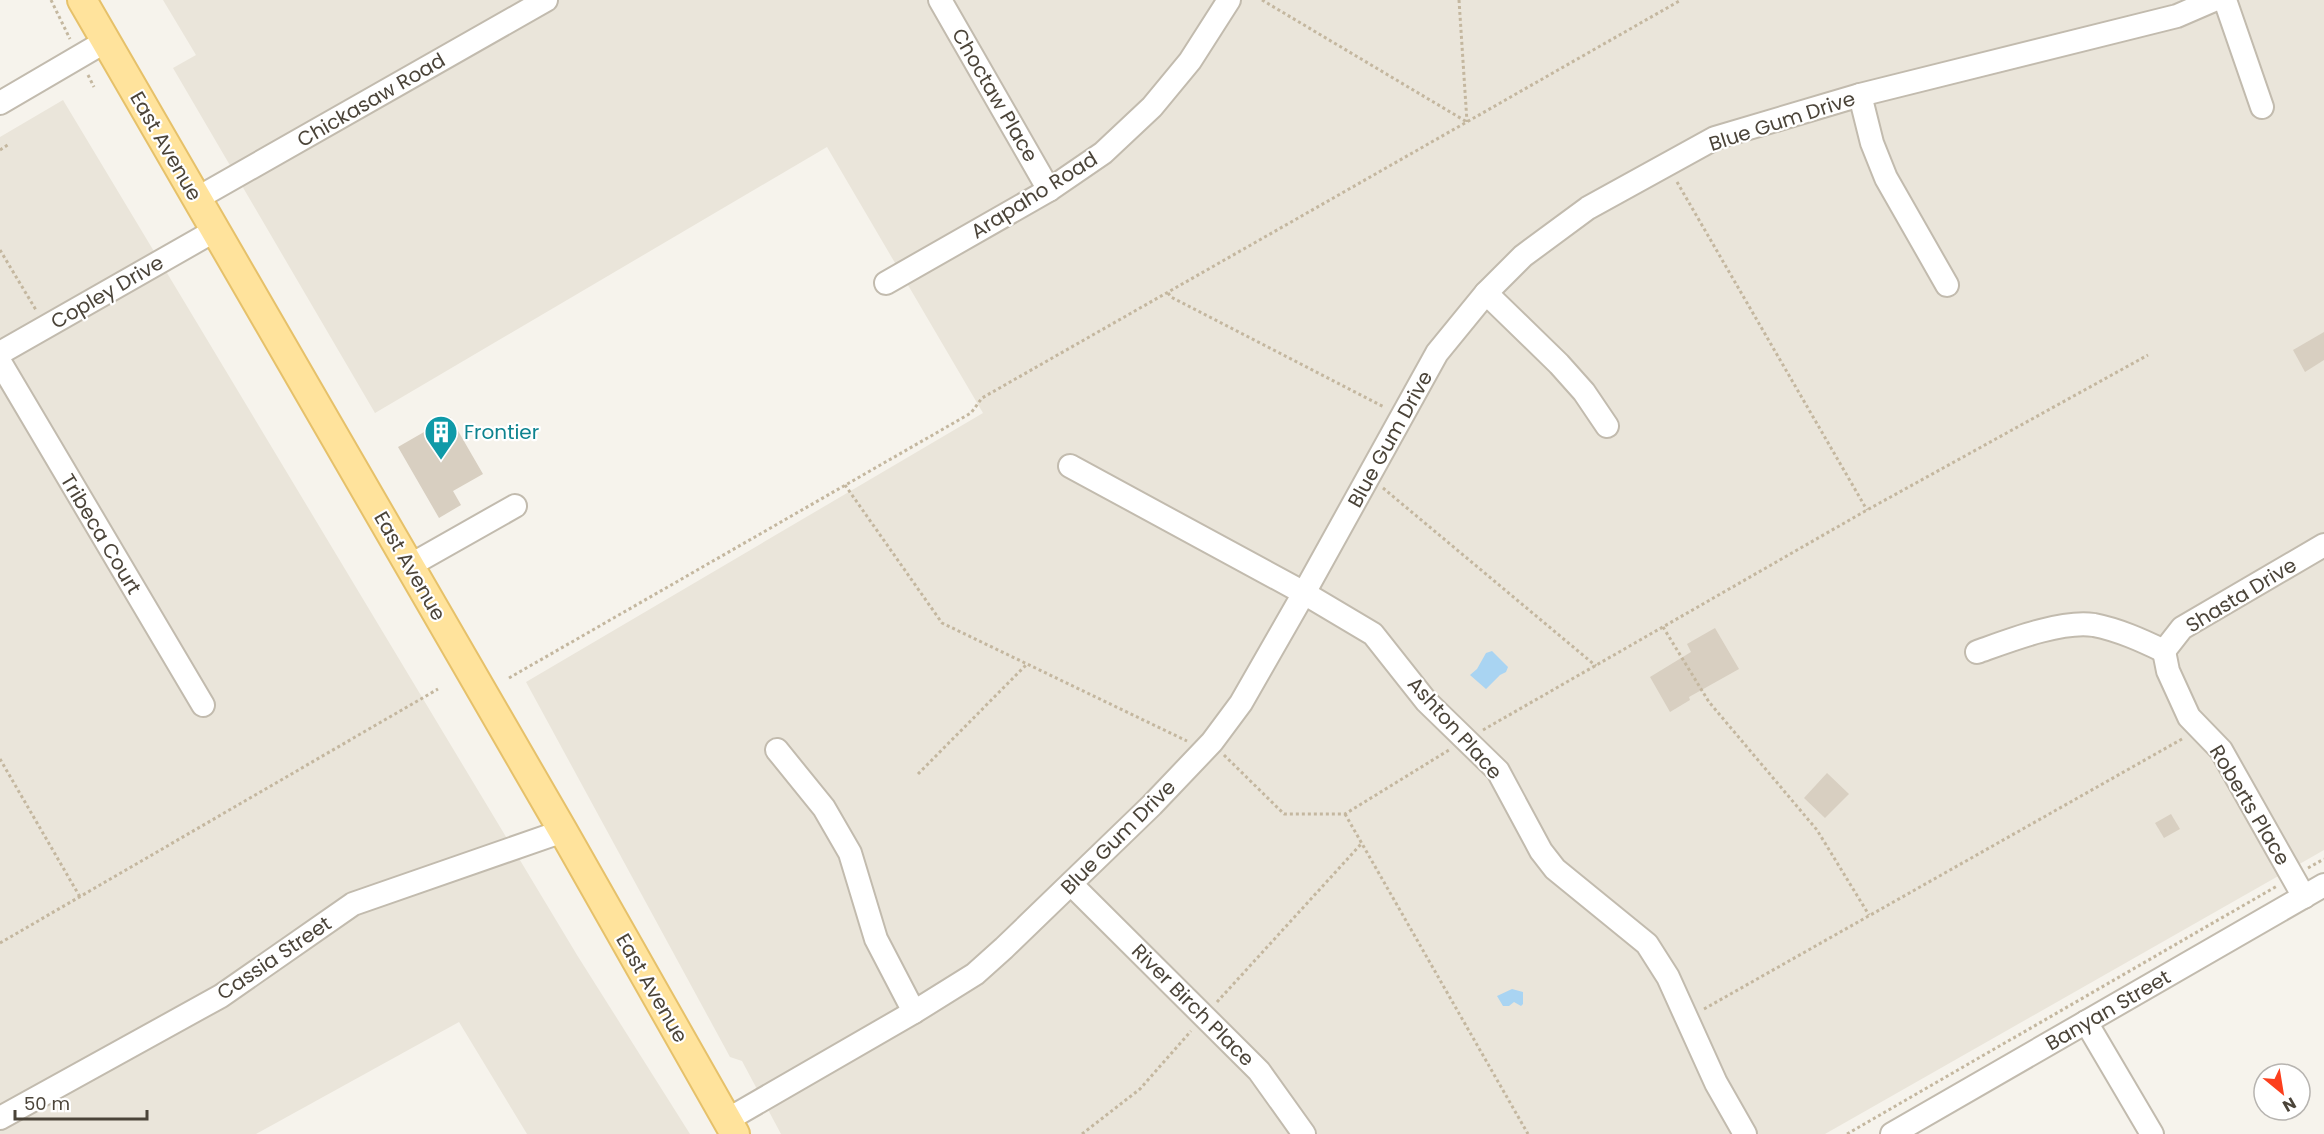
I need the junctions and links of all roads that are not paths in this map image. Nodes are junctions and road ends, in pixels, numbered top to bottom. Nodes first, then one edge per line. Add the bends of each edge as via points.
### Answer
1 (82, 0) edge
2 (546, 0) edge
3 (940, 0) edge
4 (1229, 0) edge
5 (2214, 0) edge
6 (2225, 0) edge
7 (106, 41) junction
8 (1860, 95) junction
9 (0, 103) edge
10 (2262, 107) dead end
11 (1049, 190) junction
12 (196, 200) junction
13 (214, 231) junction
14 (886, 283) dead end
15 (1947, 285) dead end
16 (1486, 292) junction
17 (0, 353) edge
18 (0, 362) edge
19 (1607, 426) dead end
20 (1070, 466) dead end
21 (515, 506) dead end
22 (2324, 545) edge
23 (409, 566) junction
24 (1304, 593) junction
25 (2164, 651) junction
26 (1977, 652) dead end
27 (203, 705) dead end
28 (777, 750) dead end
29 (563, 831) junction
30 (1071, 884) junction
31 (2324, 885) edge
32 (2304, 897) junction
33 (914, 1012) junction
34 (2086, 1022) junction
35 (0, 1119) edge
36 (731, 1127) edge
37 (1304, 1134) edge
38 (1745, 1134) edge
39 (1892, 1134) edge
40 (2152, 1134) edge

1 - 7 main road, East Avenue
2 - 12 street, Chickasaw Road
3 - 11 street, Choctaw Place
4 - 11 street, Arapaho Road via 1191,61 1152,107 1103,153
5 - 8 street, Blue Gum Drive via 2177,16
6 - 10 street
7 - 9 street
7 - 12 main road, East Avenue
8 - 15 street via 1886,178
8 - 16 street, Blue Gum Drive via 1715,138 1588,208 1523,256
11 - 14 street, Arapaho Road
12 - 13 main road, East Avenue
13 - 17 street, Copley Drive
13 - 23 main road, East Avenue
16 - 19 street via 1559,364
16 - 24 street, Blue Gum Drive via 1437,353
18 - 27 street, Tribeca Court
20 - 24 street, Ashton Place
21 - 23 street
22 - 25 street, Shasta Drive via 2182,628
23 - 29 main road, East Avenue
24 - 30 street, Blue Gum Drive via 1241,703 1208,746
24 - 38 street, Ashton Place via 1373,634 1426,701 1498,771 1541,851 1555,869 1647,944 1668,977 1716,1083
25 - 26 street via 2121,632 2091,625 2060,627
25 - 32 street, Roberts Place via 2168,672 2189,717 2221,750
28 - 33 street via 824,808 850,854 876,939
29 - 35 street, Cassia Street via 353,904 220,996
29 - 36 main road, East Avenue
30 - 33 street, Blue Gum Drive via 975,974
30 - 37 street, River Birch Place via 1259,1071
31 - 32 street, Banyan Street
32 - 34 street, Banyan Street
33 - 36 street, Blue Gum Drive
34 - 39 street, Banyan Street
34 - 40 street

